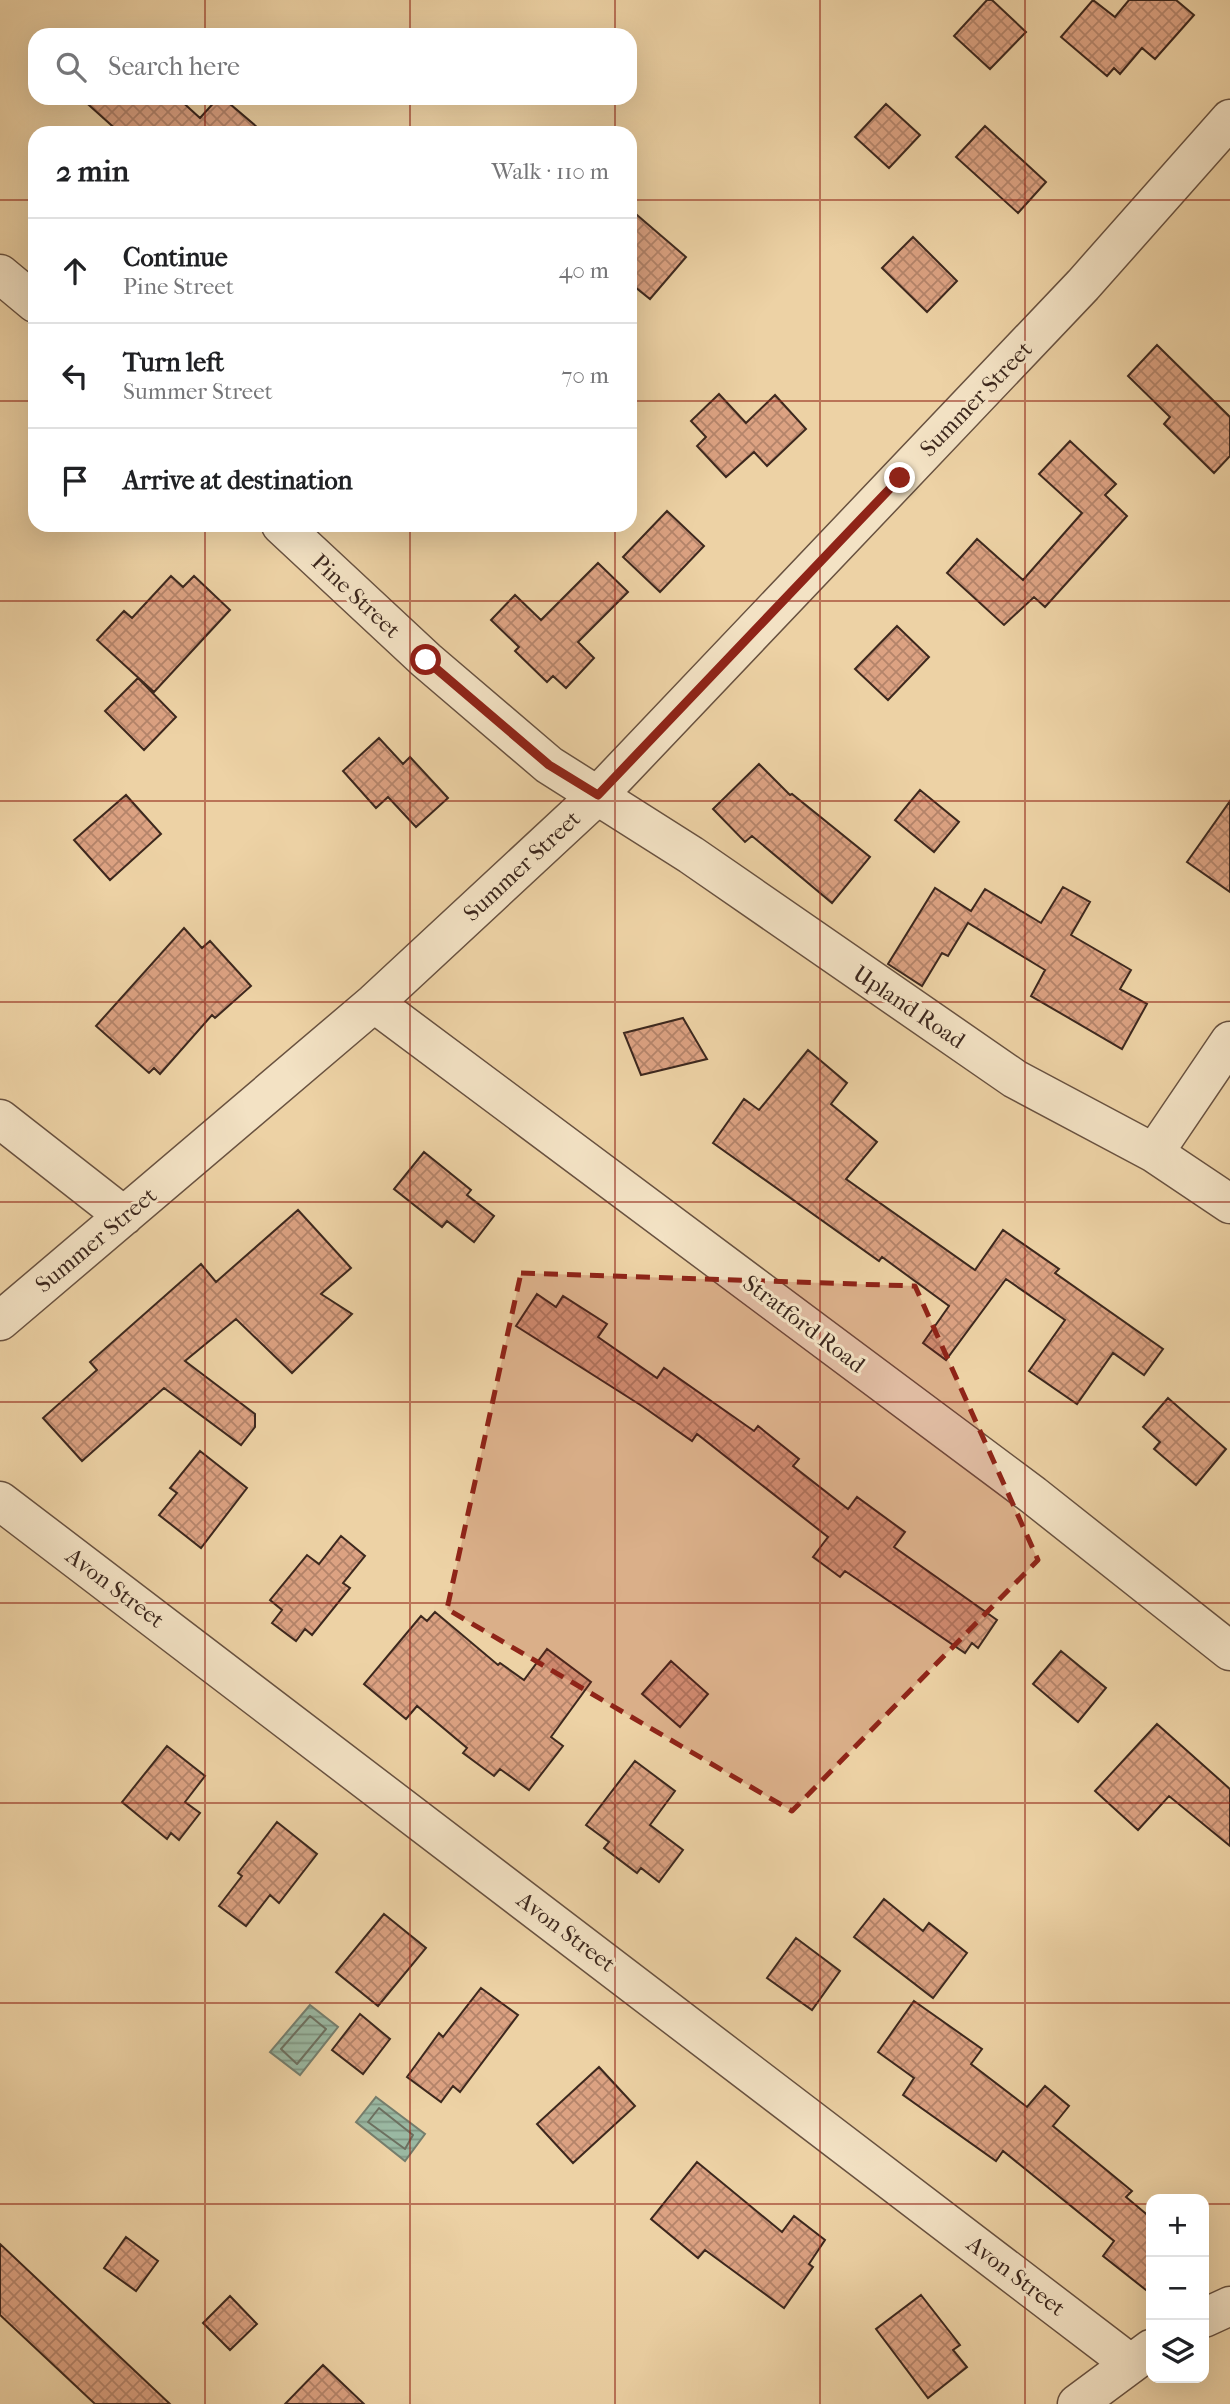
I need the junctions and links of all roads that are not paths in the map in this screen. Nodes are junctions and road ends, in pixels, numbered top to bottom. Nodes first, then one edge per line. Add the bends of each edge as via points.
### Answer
1 (1230, 119) edge
2 (0, 274) edge
3 (28, 297) edge
4 (289, 532) edge
5 (598, 795) junction
6 (374, 1003) junction
7 (1230, 1041) edge
8 (0, 1119) edge
9 (1154, 1153) junction
10 (1230, 1204) edge
11 (124, 1216) junction
12 (0, 1321) edge
13 (0, 1501) edge
14 (1230, 1651) edge
15 (1230, 2306) edge
16 (1209, 2316) edge
17 (1141, 2356) edge
18 (1077, 2404) edge

1 - 5 street, Summer Street via 1049,322
2 - 3 street
4 - 5 street, Pine Street via 493,719 549,765
5 - 6 street, Summer Street
5 - 9 street, Upland Road via 1016,1079
6 - 11 street, Summer Street
6 - 14 street, Stratford Road via 1032,1495
7 - 9 street
8 - 11 street
9 - 10 street, Upland Road
11 - 12 street, Summer Street
13 - 17 street, Avon Street
15 - 16 street
17 - 18 street

